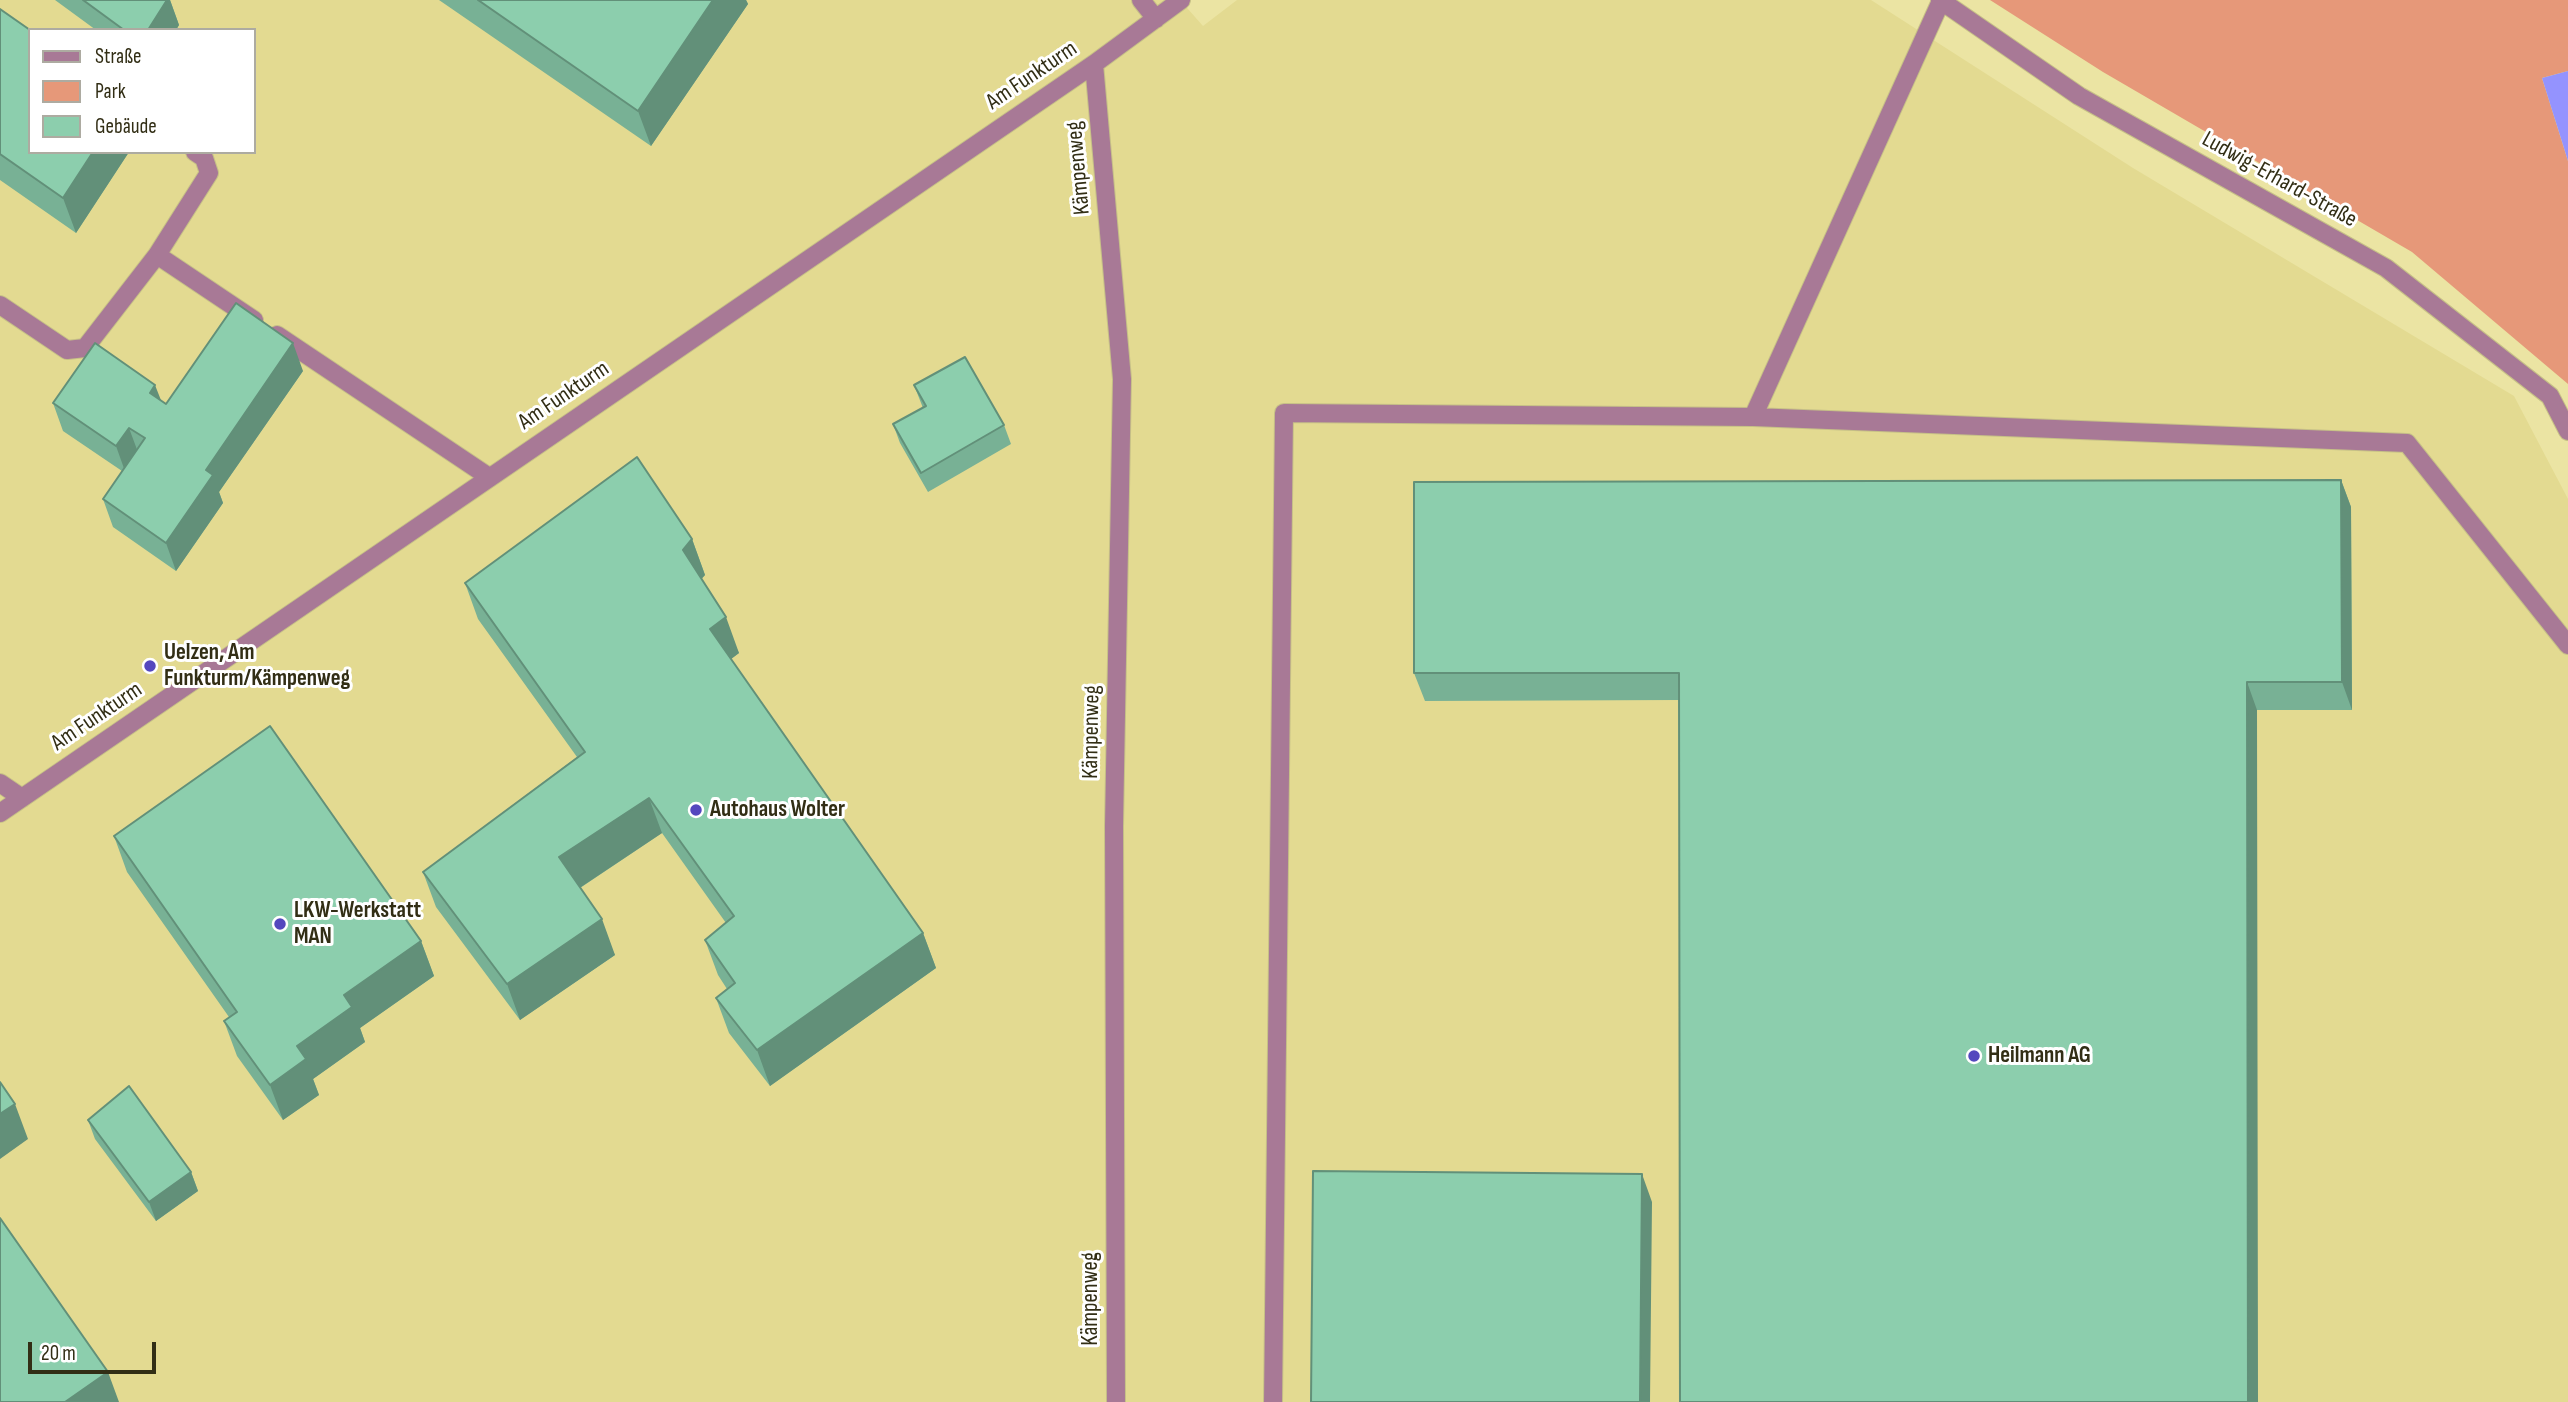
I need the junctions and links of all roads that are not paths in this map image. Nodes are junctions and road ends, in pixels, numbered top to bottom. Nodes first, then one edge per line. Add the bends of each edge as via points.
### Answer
1 (1141, 0) edge
2 (1181, 0) edge
3 (1941, 0) edge
4 (1156, 19) junction
5 (1094, 64) junction
6 (198, 154) edge
7 (157, 255) junction
8 (0, 305) edge
9 (1753, 417) junction
10 (2568, 431) edge
11 (489, 477) junction
12 (2568, 645) edge
13 (0, 783) edge
14 (22, 798) junction
15 (0, 813) edge
16 (1116, 1402) edge
17 (1273, 1402) edge

1 - 4 street
2 - 4 street
3 - 9 street
3 - 10 street, Ludwig-Erhard-Straße via 2079,96 2386,268 2550,396
4 - 5 street, Am Funkturm
5 - 11 street, Am Funkturm
5 - 16 street, Kämpenweg via 1122,379 1114,825
6 - 7 street via 209,173
7 - 8 street via 85,348 67,349
7 - 11 street
9 - 12 street via 2407,443
9 - 17 street via 1284,413
11 - 14 street, Am Funkturm
13 - 14 street
14 - 15 street, Am Funkturm

